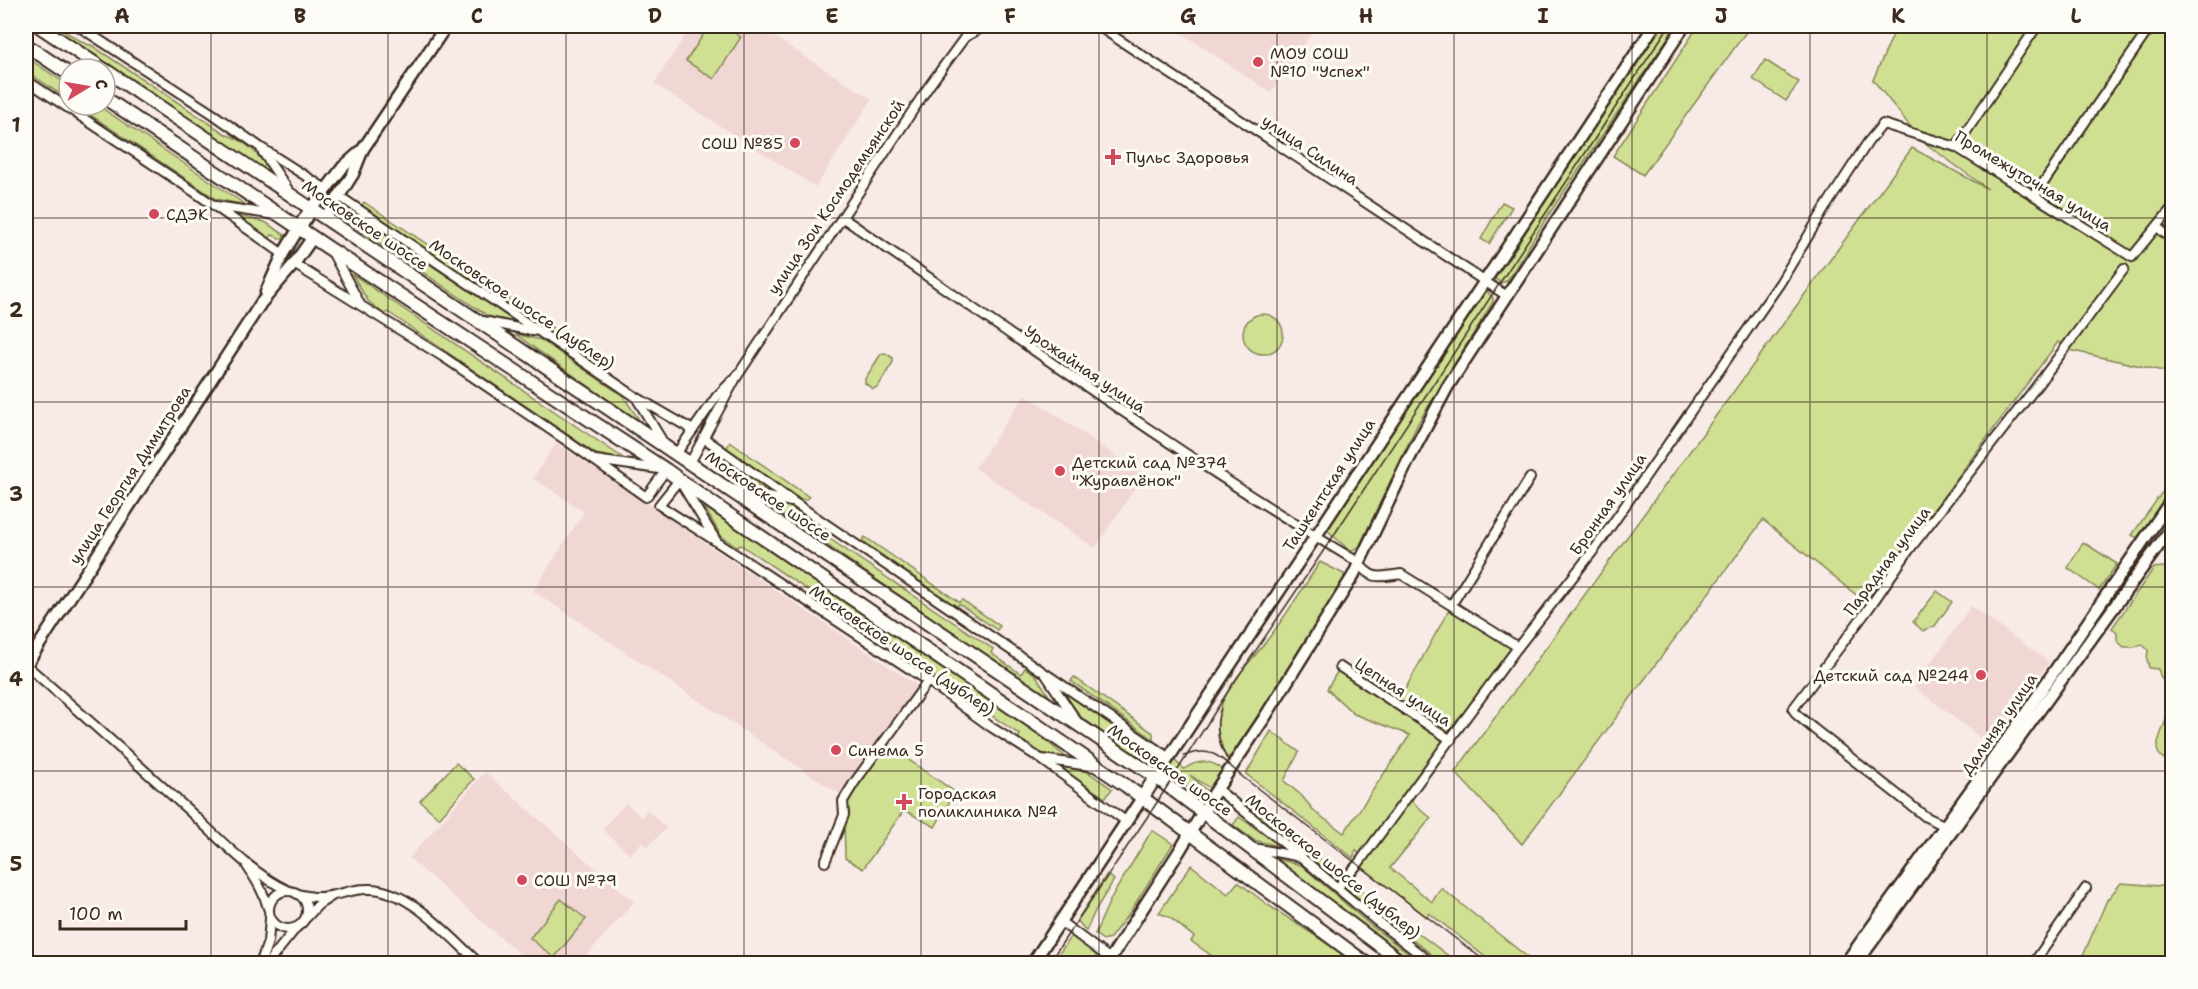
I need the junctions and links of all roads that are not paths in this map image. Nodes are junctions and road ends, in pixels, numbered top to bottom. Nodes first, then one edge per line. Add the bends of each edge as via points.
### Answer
1 (39, 26) edge
2 (78, 26) edge
3 (446, 26) edge
4 (970, 26) edge
5 (985, 26) edge
6 (1098, 26) edge
7 (1654, 26) edge
8 (1684, 26) edge
9 (2037, 26) edge
10 (2151, 26) edge
11 (965, 37) junction
12 (26, 45) edge
13 (85, 57) edge
14 (57, 66) edge
15 (117, 79) edge
16 (26, 80) edge
17 (117, 106) edge
18 (1883, 124) joint
19 (260, 147) junction
20 (1956, 147) junction
21 (363, 149) junction
22 (326, 189) junction
23 (292, 195) junction
24 (2035, 195) junction
25 (339, 196) junction
26 (214, 205) junction
27 (312, 208) junction
28 (2172, 208) edge
29 (281, 216) junction
30 (325, 218) junction
31 (843, 218) junction
32 (2157, 227) junction
33 (299, 228) junction
34 (313, 237) junction
35 (2172, 239) edge
36 (330, 249) junction
37 (283, 254) junction
38 (294, 264) junction
39 (2124, 269) dead end
40 (1483, 282) junction
41 (1507, 296) junction
42 (261, 303) junction
43 (360, 304) junction
44 (478, 320) junction
45 (538, 332) junction
46 (736, 378) junction
47 (636, 397) junction
48 (693, 430) junction
49 (704, 438) junction
50 (671, 450) junction
51 (595, 460) junction
52 (690, 463) junction
53 (666, 470) junction
54 (1530, 478) dead end
55 (679, 480) junction
56 (726, 487) junction
57 (2172, 499) edge
58 (795, 503) junction
59 (659, 505) joint
60 (2172, 527) edge
61 (1315, 537) junction
62 (717, 542) junction
63 (1358, 562) junction
64 (1452, 604) junction
65 (1518, 646) junction
66 (26, 665) edge
67 (1340, 667) dead end
68 (1044, 672) junction
69 (928, 681) junction
70 (1082, 728) junction
71 (1451, 740) junction
72 (1168, 757) junction
73 (1041, 759) junction
74 (1098, 768) junction
75 (1156, 777) junction
76 (1217, 789) junction
77 (1142, 798) junction
78 (1203, 812) junction
79 (1127, 822) junction
80 (1949, 828) junction
81 (1190, 833) junction
82 (1249, 847) junction
83 (241, 857) junction
84 (1302, 858) junction
85 (825, 862) dead end
86 (1338, 887) junction
87 (2086, 888) dead end
88 (293, 892) junction
89 (333, 895) junction
90 (268, 910) junction
91 (270, 919) junction
92 (304, 920) junction
93 (1061, 922) junction
94 (296, 928) junction
95 (1111, 962) edge
96 (260, 963) edge
97 (267, 963) edge
98 (480, 963) edge
99 (1032, 963) edge
100 (1367, 963) edge
101 (1404, 963) edge
102 (1433, 963) edge
103 (1845, 963) edge
104 (1856, 963) edge
105 (2033, 963) edge

1 - 13 main road, Московское шоссе
2 - 19 street
3 - 21 main road, улица Георгия Димитрова
4 - 11 street, улица Зои Космодемьянской
5 - 11 street, улица Зои Космодемьянской
6 - 40 street, улица Силина
7 - 40 main road, Ташкентская улица
8 - 41 main road
9 - 20 street
10 - 24 street
11 - 31 street, улица Зои Космодемьянской
12 - 14 main road
15 - 23 main road, Московское шоссе
16 - 26 street
17 - 29 main road
18 - 20 street, Промежуточная улица
18 - 65 street, Бронная улица via 1737,347 1597,546
19 - 22 street
19 - 23 street
20 - 24 street, Промежуточная улица
21 - 22 main road, улица Георгия Димитрова
21 - 25 main road, улица Георгия Димитрова
22 - 27 main road, улица Георгия Димитрова
23 - 27 main road, Московское шоссе
24 - 32 street, Промежуточная улица via 2132,257
25 - 30 main road, улица Георгия Димитрова
25 - 45 street, Московское шоссе (дублер)
26 - 29 street
26 - 37 street
27 - 30 main road, Московское шоссе
27 - 33 main road, улица Георгия Димитрова
28 - 32 street
29 - 33 main road
30 - 34 main road, улица Георгия Димитрова
30 - 44 main road, Московское шоссе
31 - 46 street, улица Зои Космодемьянской
31 - 61 street, Урожайная улица via 1133,418
32 - 35 street
33 - 34 main road
33 - 37 main road, улица Георгия Димитрова
34 - 36 main road
34 - 38 main road, улица Георгия Димитрова
36 - 43 street
36 - 53 main road
37 - 42 main road, улица Георгия Димитрова
38 - 42 main road, улица Георгия Димитрова
38 - 43 street
39 - 80 street, Парадная улица via 1793,709 1926,817
40 - 41 street, улица Силина
40 - 61 main road, Ташкентская улица
41 - 63 main road via 1448,386
42 - 66 main road, улица Георгия Димитрова
43 - 51 street
44 - 45 street
44 - 50 main road, Московское шоссе
45 - 47 street, Московское шоссе (дублер)
46 - 48 street, улица Зои Космодемьянской via 717,396
46 - 49 street, улица Зои Космодемьянской
47 - 48 street, Московское шоссе (дублер)
47 - 50 street
48 - 50 street, улица Зои Космодемьянской
49 - 52 street, улица Зои Космодемьянской
49 - 58 street
50 - 52 main road, Московское шоссе
50 - 53 main road, улица Зои Космодемьянской
51 - 53 street
51 - 53 street, улица Зои Космодемьянской via 646,498
52 - 55 main road, улица Зои Космодемьянской
52 - 56 main road, Московское шоссе
53 - 55 main road
54 - 64 street
55 - 59 street, улица Зои Космодемьянской
55 - 62 street
55 - 74 main road
56 - 58 street
56 - 70 main road, Московское шоссе
57 - 80 main road, Дальняя улица
58 - 68 street
59 - 62 street, Московское шоссе (дублер)
60 - 80 main road, Дальняя улица
61 - 63 street, Урожайная улица
61 - 72 main road, Ташкентская улица
62 - 69 street, Московское шоссе (дублер)
63 - 64 street via 1367,574 1378,577 1401,573
63 - 76 main road via 1309,647
64 - 65 street
65 - 71 street, Бронная улица
66 - 83 street
67 - 71 street, Цепная улица
68 - 70 street
68 - 72 street
69 - 73 street, Московское шоссе (дублер)
69 - 85 street via 843,801 844,815
70 - 75 main road, Московское шоссе
71 - 86 street, Бронная улица
72 - 75 main road, Ташкентская улица
73 - 74 street
73 - 79 street, Московское шоссе (дублер)
74 - 77 main road
75 - 77 main road, Ташкентская улица
75 - 78 main road, Московское шоссе
76 - 78 main road
76 - 84 street, Московское шоссе (дублер)
77 - 79 main road, Ташкентская улица
77 - 81 main road
78 - 81 main road
78 - 82 main road, Московское шоссе
79 - 93 main road, Ташкентская улица
80 - 103 main road, Дальняя улица
80 - 104 main road, Дальняя улица
81 - 95 main road
81 - 100 main road
82 - 84 street
82 - 101 main road, Московское шоссе
83 - 88 street via 271,881
83 - 90 street via 266,898
84 - 86 street, Московское шоссе (дублер)
86 - 102 street, Московское шоссе (дублер)
87 - 105 street
88 - 89 street via 317,897
88 - 90 street via 272,898
88 - 92 street via 306,904
89 - 92 street
89 - 98 street via 366,888 397,895 411,902
90 - 91 street
91 - 94 street via 284,930
91 - 96 street via 268,942
92 - 94 street
93 - 95 street
93 - 99 main road, Ташкентская улица
94 - 97 street

